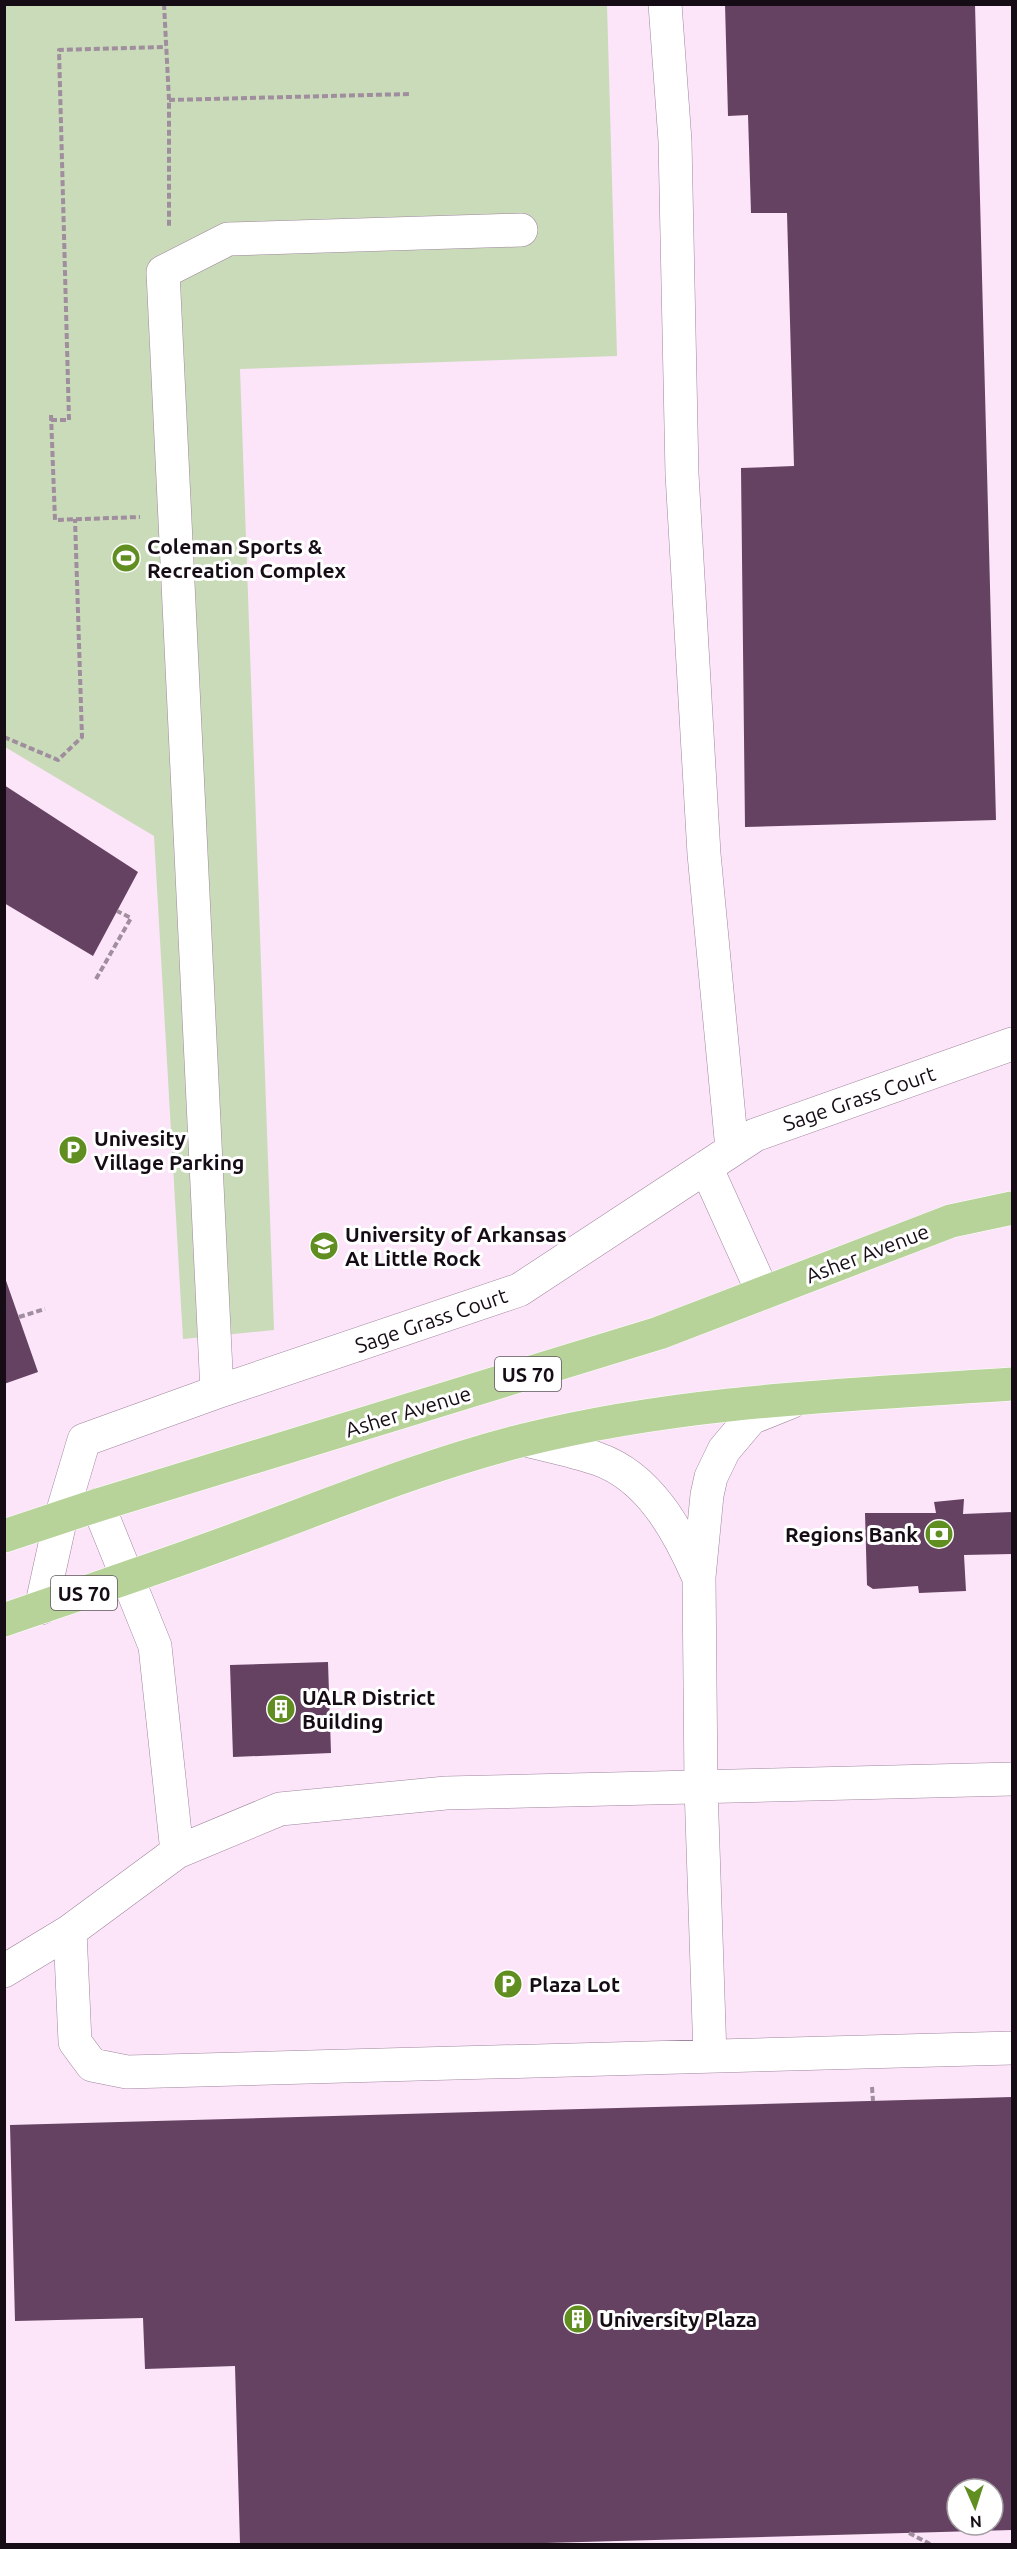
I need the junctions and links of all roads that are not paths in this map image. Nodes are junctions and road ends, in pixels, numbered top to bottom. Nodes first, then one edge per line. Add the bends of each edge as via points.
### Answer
1 (665, 4) edge
2 (521, 230) dead end
3 (1012, 1044) edge
4 (719, 1158) junction
5 (1012, 1197) edge
6 (1012, 1208) edge
7 (951, 1221) junction
8 (763, 1293) junction
9 (1012, 1384) edge
10 (217, 1392) junction
11 (798, 1399) junction
12 (526, 1440) junction
13 (98, 1505) junction
14 (62, 1517) junction
15 (4, 1536) edge
16 (699, 1577) junction
17 (127, 1578) junction
18 (40, 1608) junction
19 (4, 1620) edge
20 (1012, 1779) edge
21 (701, 1787) junction
22 (177, 1852) junction
23 (70, 1931) junction
24 (4, 1971) edge
25 (1012, 2048) edge
26 (710, 2056) junction

1 - 4 lane via 675,141 682,474
2 - 10 lane via 228,239 163,272
3 - 4 lane, Sage Grass Court via 755,1135
4 - 8 lane
4 - 10 lane, Sage Grass Court via 519,1290
5 - 7 main road
6 - 7 main road, Asher Avenue / US 70
7 - 8 main road, Asher Avenue / US 70
8 - 13 main road, Asher Avenue / US 70 via 658,1333
9 - 11 main road, US 70
10 - 14 lane, Sage Grass Court via 84,1440
11 - 12 main road, US 70 via 626,1418
11 - 16 lane via 751,1418 724,1450 707,1495
12 - 16 lane via 600,1459 627,1476 652,1497 670,1520
12 - 17 main road, US 70 via 443,1462
13 - 14 main road, Asher Avenue / US 70
13 - 17 lane
14 - 15 main road, Asher Avenue / US 70
14 - 18 lane, Sage Grass Court
16 - 21 lane
17 - 18 main road, US 70
17 - 22 lane via 155,1646
18 - 19 main road, US 70
20 - 21 lane
21 - 22 lane via 446,1794 280,1809
21 - 26 lane
22 - 23 lane
23 - 24 lane
23 - 26 lane via 75,2042 92,2065 104,2068 137,2072
25 - 26 lane

